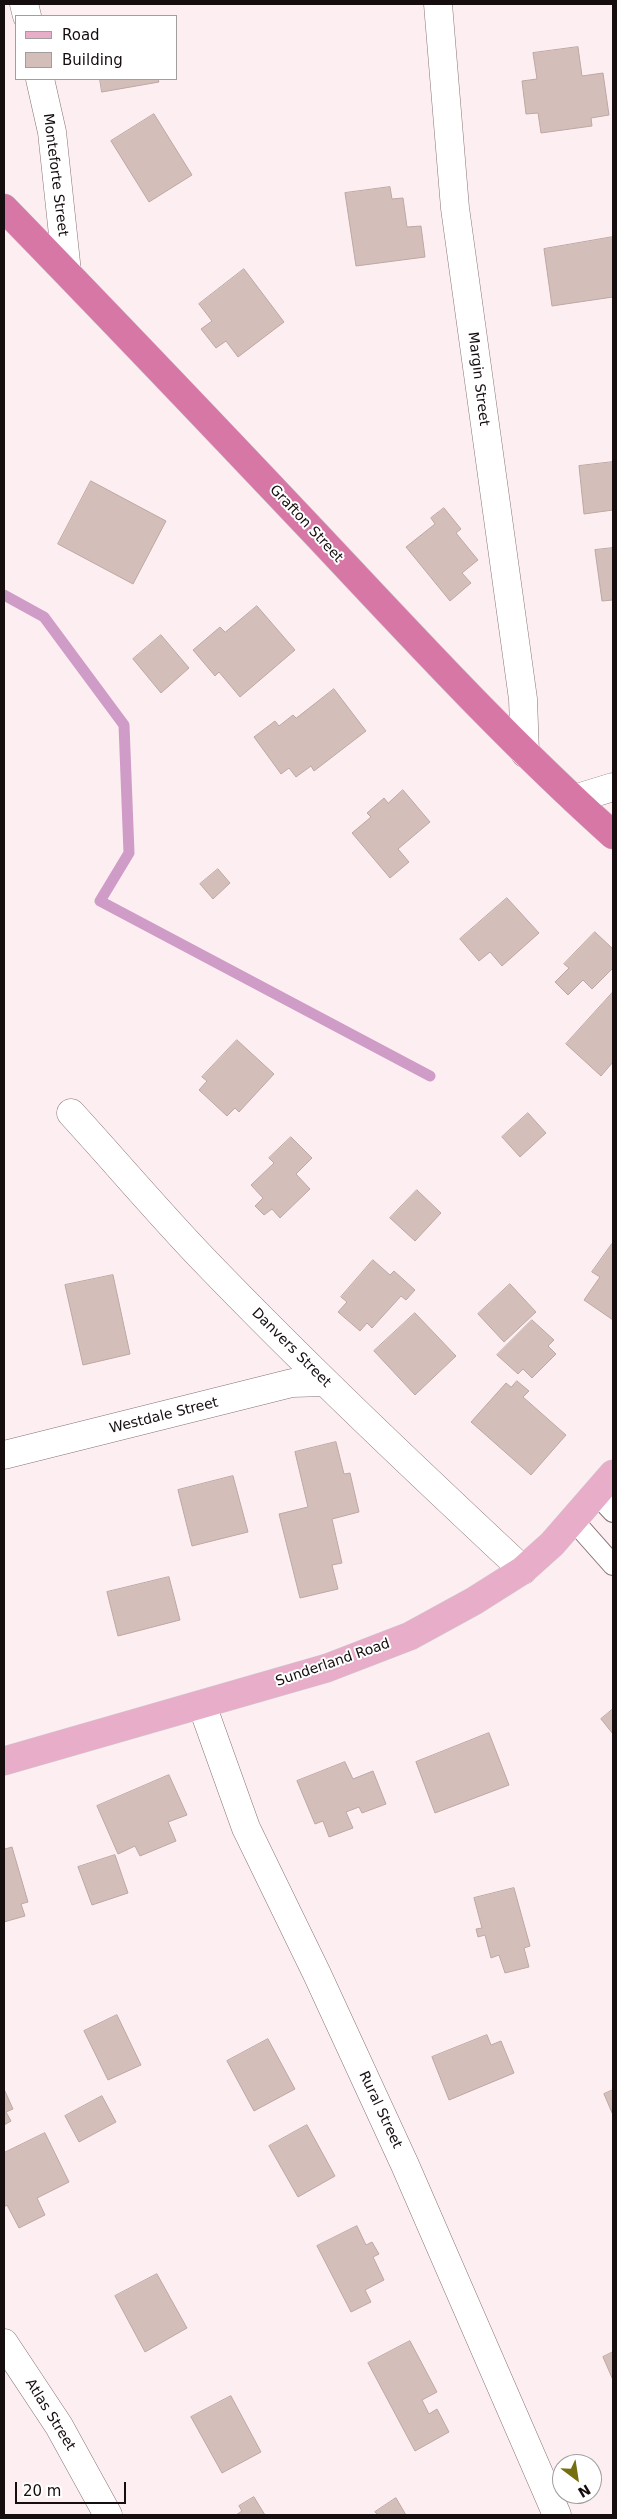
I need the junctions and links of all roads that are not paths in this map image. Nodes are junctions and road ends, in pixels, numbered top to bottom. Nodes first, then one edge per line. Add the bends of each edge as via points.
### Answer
1 (438, 4) edge
2 (40, 80) edge
3 (4, 208) edge
4 (67, 272) junction
5 (525, 753) junction
6 (613, 787) edge
7 (574, 799) junction
8 (613, 835) edge
9 (71, 1113) dead end
10 (325, 1382) junction
11 (4, 1455) edge
12 (608, 1494) edge
13 (574, 1521) junction
14 (613, 1565) edge
15 (523, 1570) junction
16 (202, 1705) junction
17 (4, 1761) edge
18 (4, 2343) edge
19 (108, 2515) edge
20 (557, 2515) edge

1 - 5 street, Margin Street via 455,208 522,700
2 - 4 street, Monteforte Street via 52,132
3 - 4 highway, Grafton Street
4 - 5 highway, Grafton Street
5 - 7 highway, Grafton Street
6 - 7 street
7 - 8 highway, Grafton Street
9 - 10 street, Danvers Street via 202,1257
10 - 11 street, Westdale Street via 292,1383
10 - 15 street, Danvers Street via 394,1451
12 - 13 main road, Sunderland Road
13 - 14 lane
13 - 15 main road, Sunderland Road
15 - 16 main road, Sunderland Road via 410,1636 327,1668
16 - 17 main road, Sunderland Road
16 - 20 street, Rural Street via 246,1828 405,2165
18 - 19 street, Atlas Street via 59,2426

